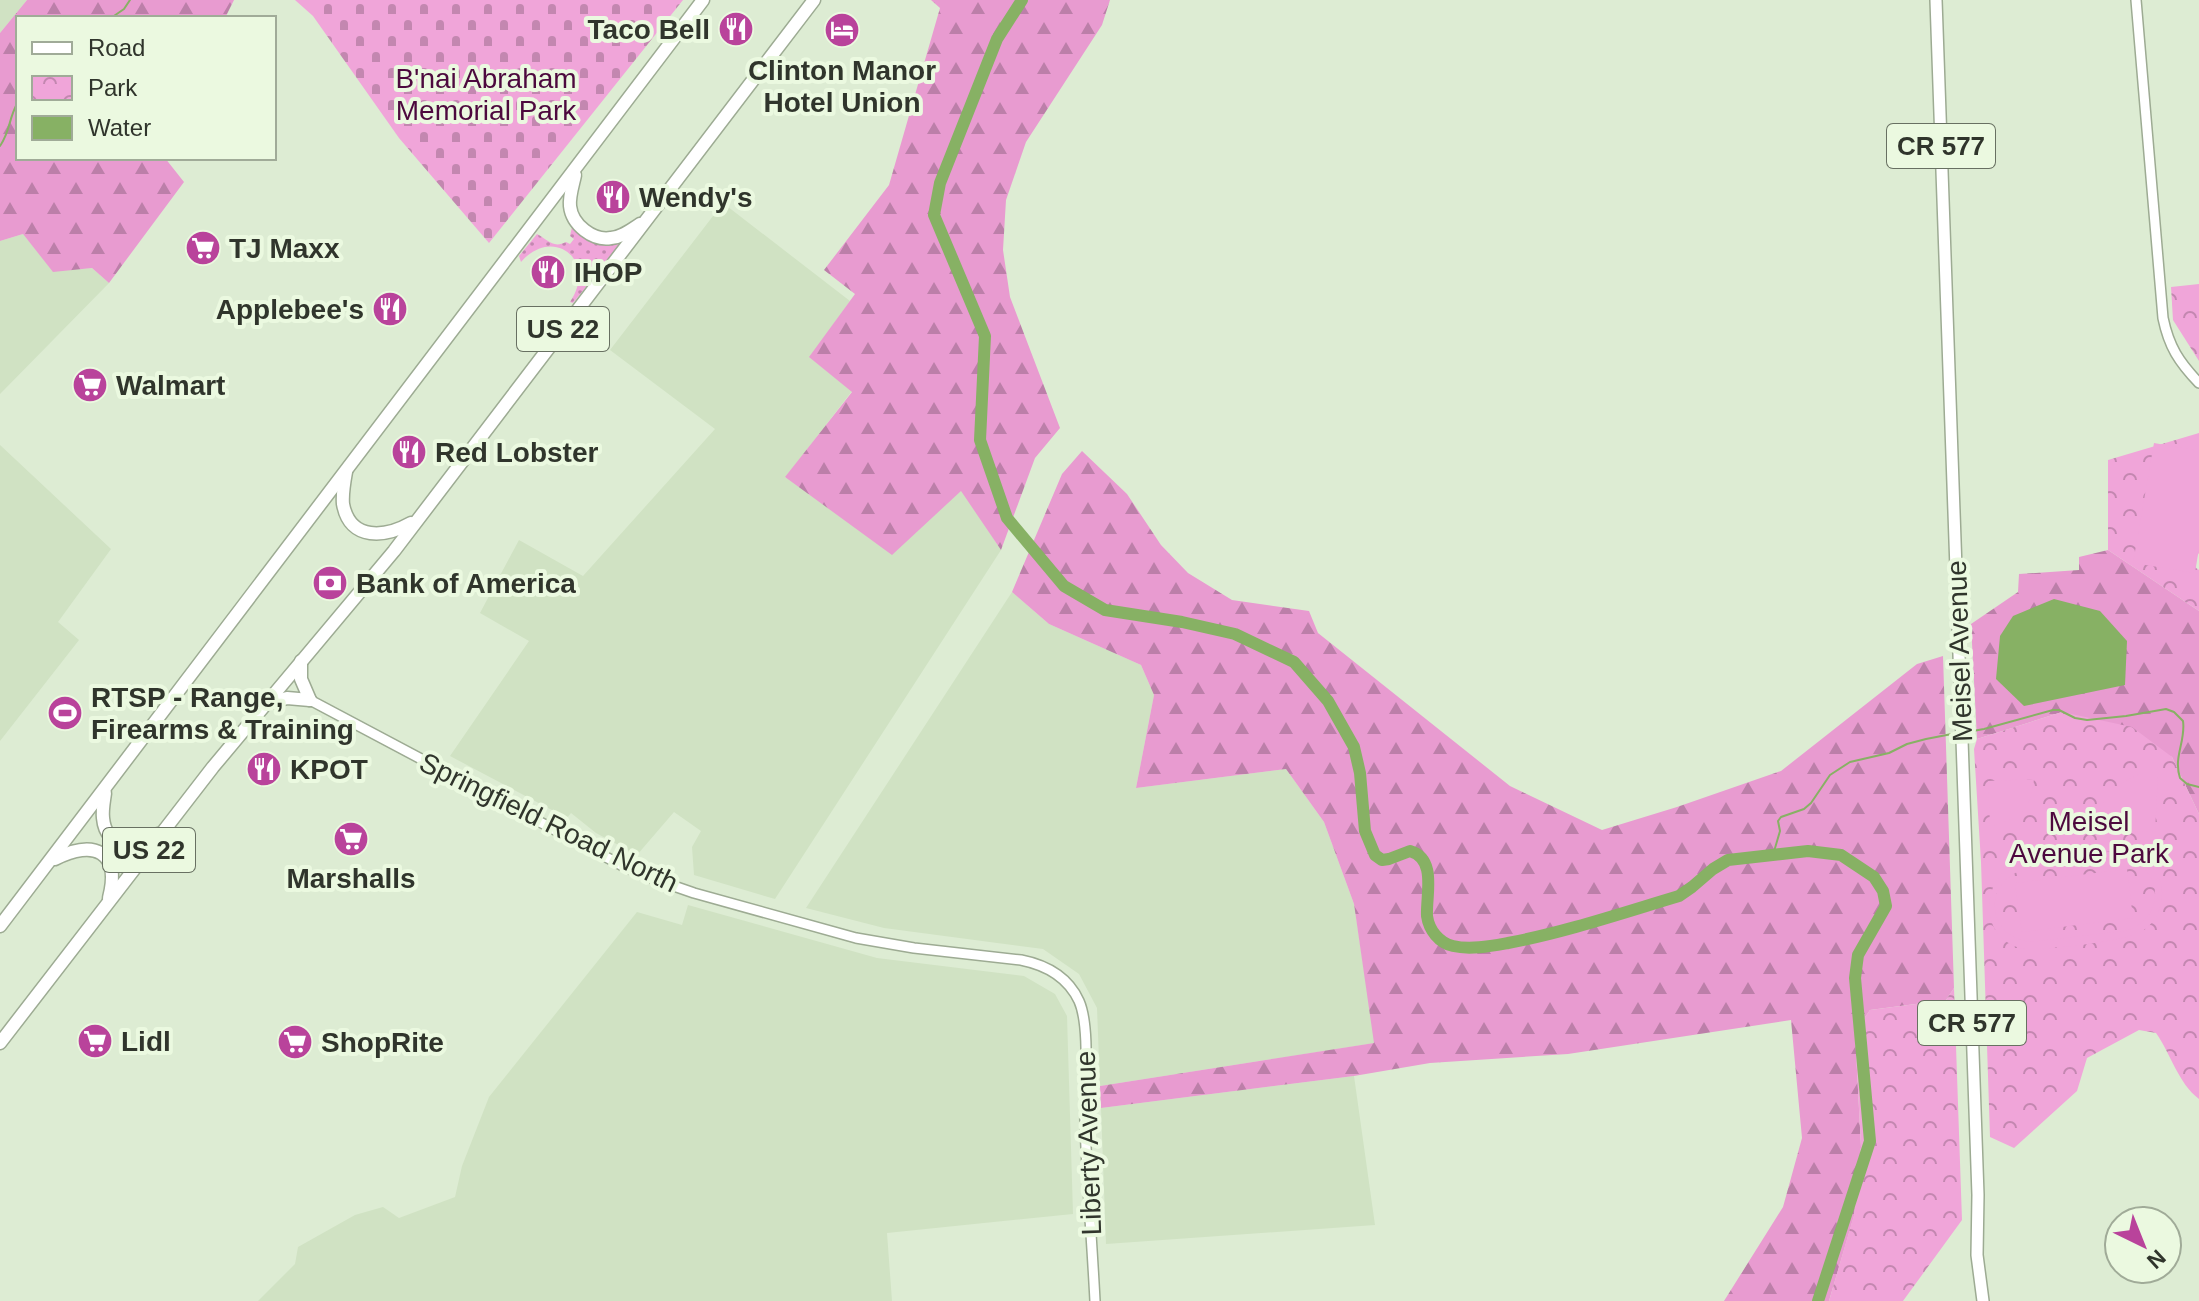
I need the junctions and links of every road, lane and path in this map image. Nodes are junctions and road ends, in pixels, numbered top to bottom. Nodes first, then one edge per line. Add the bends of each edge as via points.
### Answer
1 (703, 0) edge
2 (814, 0) edge
3 (1936, 0) edge
4 (2136, 0) edge
5 (577, 168) junction
6 (647, 220) junction
7 (2199, 383) edge
8 (347, 469) junction
9 (418, 519) junction
10 (302, 660) junction
11 (310, 700) junction
12 (263, 705) junction
13 (106, 789) junction
14 (164, 830) junction
15 (51, 861) junction
16 (107, 905) junction
17 (0, 926) edge
18 (1071, 989) joint
19 (0, 1043) edge
20 (1095, 1301) edge
21 (1983, 1301) edge

1 - 5 highway, US 22
2 - 6 highway, US 22
3 - 21 main road, Meisel Avenue / CR 577 via 1977,1255
4 - 7 street via 2163,318 2177,357
5 - 6 highway via 570,207 585,230 612,238
5 - 8 highway, US 22
6 - 9 highway, US 22
8 - 9 highway via 344,507 360,529 387,534
8 - 13 highway, US 22
9 - 10 highway, US 22
10 - 11 highway via 301,679
10 - 12 highway, US 22
11 - 12 highway via 287,698
11 - 18 street, Springfield Road North via 668,885 863,940 1027,961 1051,970
12 - 14 highway, US 22
13 - 14 highway via 103,820 114,839 136,844
13 - 15 highway, US 22
14 - 16 highway, US 22
15 - 16 highway via 80,849 100,853 112,870
15 - 17 highway, US 22
16 - 19 highway, US 22
18 - 20 street, Liberty Avenue via 1084,1020

